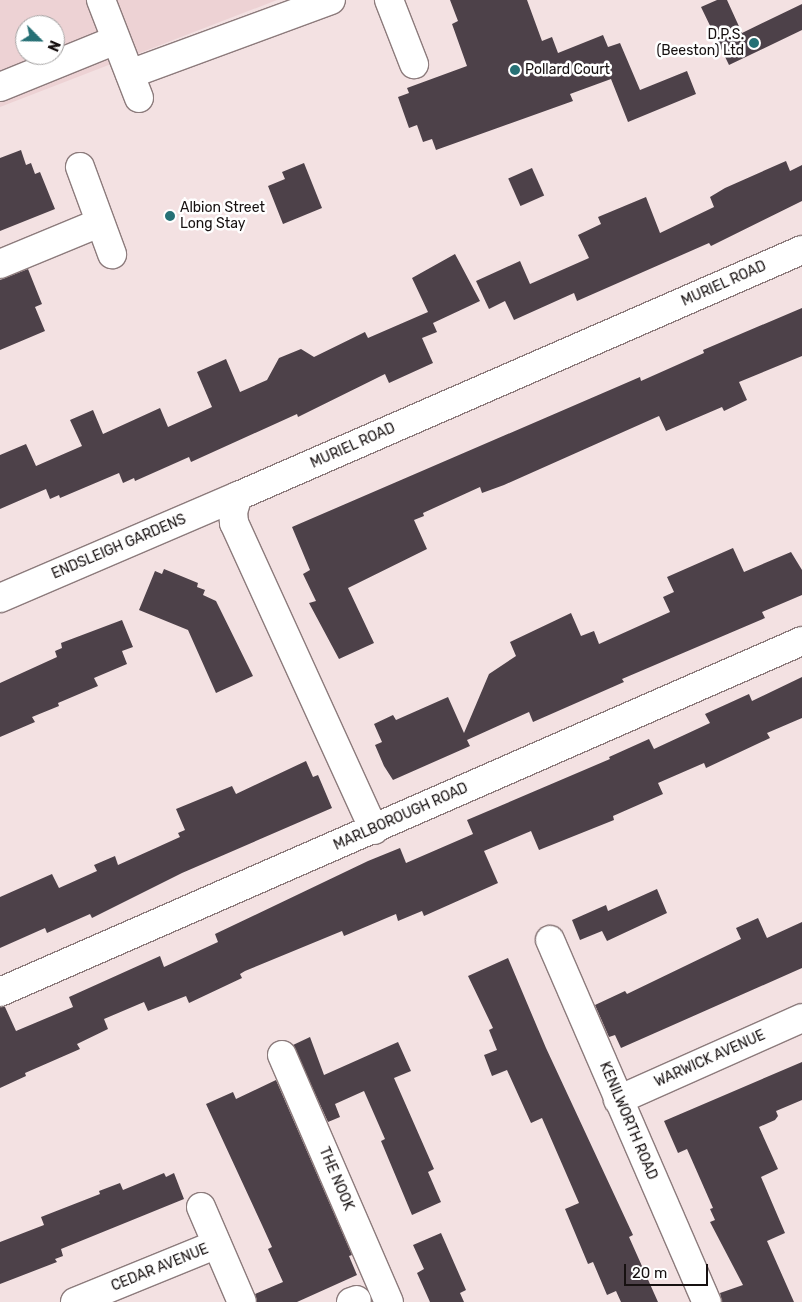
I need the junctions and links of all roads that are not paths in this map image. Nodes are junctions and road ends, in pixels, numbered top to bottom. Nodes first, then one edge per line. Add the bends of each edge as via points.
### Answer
1 (101, 0) edge
2 (331, 0) edge
3 (389, 0) edge
4 (116, 40) junction
5 (414, 64) dead end
6 (0, 86) edge
7 (80, 168) dead end
8 (99, 223) junction
9 (802, 250) edge
10 (112, 254) dead end
11 (0, 264) edge
12 (238, 496) junction
13 (0, 598) edge
14 (802, 641) edge
15 (374, 830) junction
16 (550, 940) dead end
17 (0, 992) edge
18 (802, 1018) edge
19 (282, 1056) dead end
20 (618, 1100) junction
21 (201, 1207) dead end
22 (217, 1244) junction
23 (241, 1298) edge
24 (75, 1302) edge
25 (389, 1302) edge
26 (707, 1302) edge

1 - 4 street
2 - 4 street via 134,86
3 - 5 street
4 - 6 street
7 - 8 street
8 - 10 street
8 - 11 street
9 - 12 street, MURIEL ROAD
12 - 13 street, ENDSLEIGH GARDENS
12 - 15 street via 233,512 234,523
14 - 15 street, MARLBOROUGH ROAD
15 - 17 street, MARLBOROUGH ROAD
16 - 20 street, KENILWORTH ROAD
18 - 20 street, WARWICK AVENUE
19 - 25 street, THE NOOK
20 - 26 street, KENILWORTH ROAD
21 - 22 street
22 - 23 street
22 - 24 street, CEDAR AVENUE

